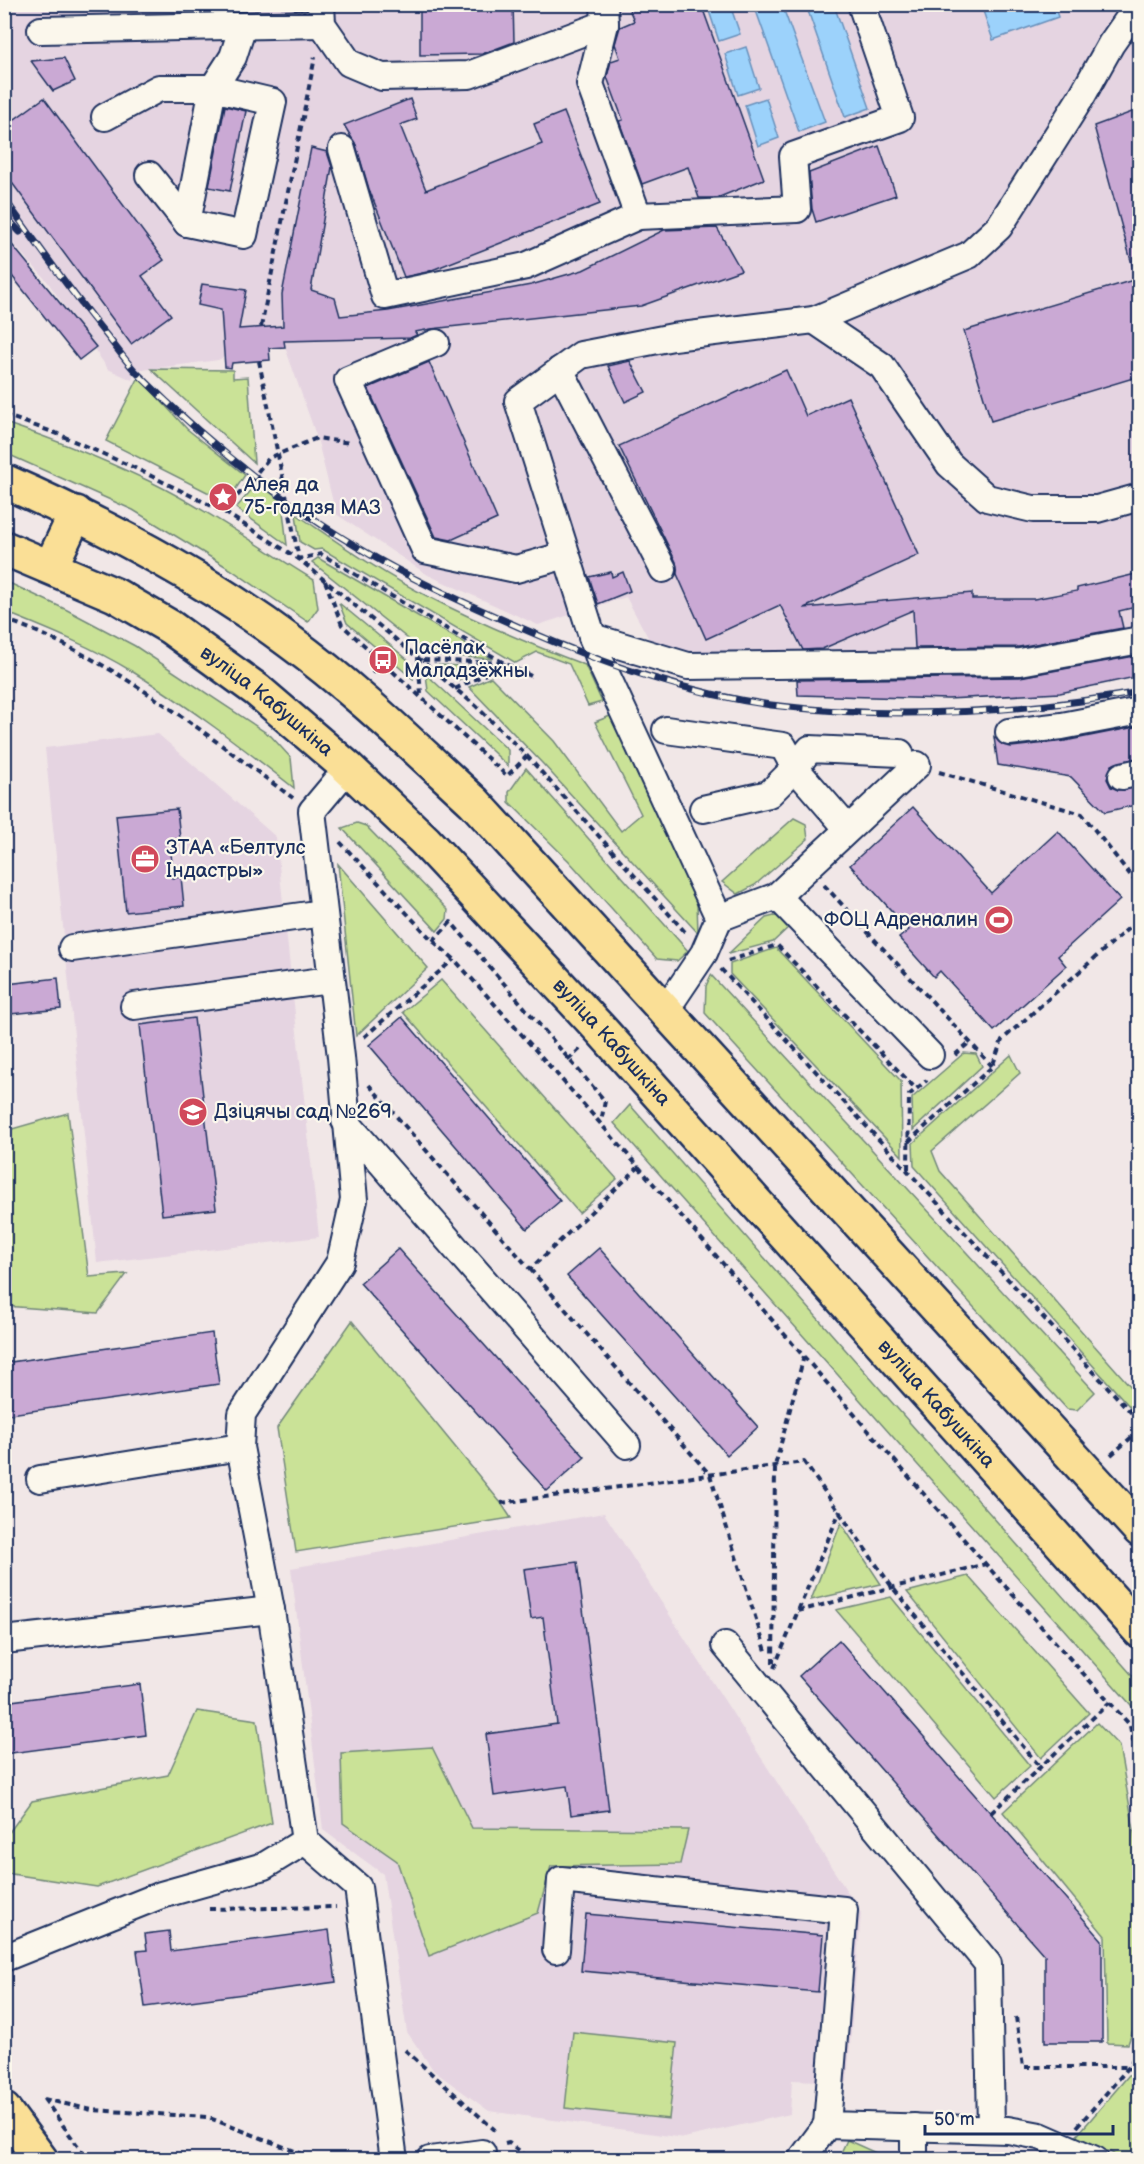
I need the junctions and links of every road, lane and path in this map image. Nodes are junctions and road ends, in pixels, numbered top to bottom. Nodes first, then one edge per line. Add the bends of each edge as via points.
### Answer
1 (861, 4) edge
2 (1139, 4) edge
3 (322, 14) edge
4 (604, 14) edge
5 (243, 26) junction
6 (41, 30) dead end
7 (213, 88) junction
8 (105, 117) dead end
9 (342, 148) dead end
10 (149, 175) dead end
11 (638, 216) junction
12 (187, 223) junction
13 (814, 320) junction
14 (261, 327) dead end
15 (436, 343) dead end
16 (259, 361) dead end
17 (561, 370) junction
18 (4, 415) edge
19 (379, 448) junction
20 (279, 454) junction
21 (4, 481) edge
22 (1140, 497) edge
23 (224, 512) junction
24 (76, 513) junction
25 (4, 548) edge
26 (566, 555) junction
27 (299, 559) junction
28 (51, 566) junction
29 (663, 569) dead end
30 (325, 580) junction
31 (4, 619) edge
32 (592, 637) junction
33 (1140, 640) edge
34 (420, 658) junction
35 (505, 663) junction
36 (531, 676) dead end
37 (455, 688) junction
38 (421, 695) junction
39 (1140, 711) edge
40 (666, 730) dead end
41 (1009, 732) dead end
42 (527, 756) junction
43 (909, 759) junction
44 (348, 768) junction
45 (795, 768) junction
46 (703, 808) dead end
47 (312, 812) junction
48 (847, 828) junction
49 (807, 867) junction
50 (1140, 887) edge
51 (777, 896) junction
52 (323, 912) junction
53 (719, 918) junction
54 (1140, 918) edge
55 (433, 941) junction
56 (72, 948) dead end
57 (704, 953) junction
58 (454, 959) junction
59 (330, 980) junction
60 (134, 1006) dead end
61 (665, 1011) junction
62 (971, 1041) junction
63 (341, 1057) junction
64 (936, 1064) junction
65 (992, 1067) junction
66 (916, 1089) junction
67 (345, 1121) junction
68 (601, 1122) junction
69 (908, 1142) junction
70 (639, 1166) junction
71 (908, 1170) junction
72 (530, 1269) junction
73 (804, 1355) junction
74 (1140, 1422) edge
75 (1140, 1430) edge
76 (627, 1445) dead end
77 (1122, 1445) dead end
78 (240, 1447) junction
79 (775, 1466) junction
80 (710, 1475) junction
81 (40, 1479) dead end
82 (501, 1503) dead end
83 (840, 1511) junction
84 (1140, 1530) edge
85 (986, 1564) junction
86 (892, 1587) junction
87 (271, 1610) junction
88 (798, 1611) junction
89 (1140, 1631) edge
90 (4, 1640) edge
91 (725, 1645) dead end
92 (773, 1672) junction
93 (1110, 1702) junction
94 (1130, 1725) junction
95 (1140, 1736) edge
96 (1040, 1767) junction
97 (1140, 1777) edge
98 (991, 1813) dead end
99 (305, 1841) junction
100 (361, 1908) junction
101 (202, 1909) dead end
102 (556, 1950) dead end
103 (4, 1958) edge
104 (375, 2014) junction
105 (1016, 2014) dead end
106 (1140, 2045) edge
107 (1130, 2067) junction
108 (1140, 2067) edge
109 (4, 2110) edge
110 (827, 2126) junction
111 (914, 2127) junction
112 (991, 2129) junction
113 (509, 2143) dead end
114 (1062, 2144) junction
115 (482, 2152) dead end
116 (41, 2160) edge
117 (88, 2160) edge
118 (318, 2160) edge
119 (394, 2160) edge
120 (430, 2160) edge
121 (801, 2160) edge
122 (914, 2160) edge
123 (1095, 2160) edge

1 - 11 lane via 900,118 793,156 797,209
2 - 13 lane via 999,227 969,255
3 - 4 lane via 349,63 382,77 469,75
3 - 5 lane
3 - 14 path
4 - 11 lane via 590,84
5 - 6 lane
5 - 7 lane via 233,57
7 - 8 lane via 159,88
7 - 12 lane
7 - 12 lane via 273,102 244,235
9 - 11 lane via 385,296 526,266
10 - 12 lane
13 - 17 lane via 662,339 581,355
13 - 22 lane via 882,366 949,464 987,498 1033,510 1097,508
15 - 19 lane via 348,380
16 - 20 path
17 - 26 lane via 518,401
17 - 29 lane
18 - 23 path via 58,434
19 - 20 path via 317,438
19 - 26 lane via 425,550 516,569
20 - 23 path via 269,458
20 - 27 path
21 - 24 main road
23 - 27 path
24 - 28 main road
24 - 61 main road via 242,609 289,641 378,714 474,802
25 - 28 main road, вуліца Кабушкіна
26 - 32 lane
27 - 30 path
27 - 35 path via 321,554
28 - 44 main road, вуліца Кабушкіна via 115,595 170,627 257,690
30 - 34 path
30 - 38 path via 342,625
31 - 47 path via 36,630 139,687
32 - 33 lane via 688,666 1020,662
32 - 53 lane
34 - 35 path
34 - 37 path
34 - 38 path
35 - 36 path
35 - 37 path
37 - 42 path
38 - 42 path via 507,776
39 - 41 lane
40 - 45 lane via 783,746
42 - 57 path
43 - 45 lane via 810,749
43 - 48 lane
43 - 50 path via 1082,814
44 - 47 lane
44 - 89 main road, вуліца Кабушкіна via 480,897
45 - 46 lane via 769,794
45 - 48 lane
47 - 52 lane
47 - 55 path
48 - 49 lane
49 - 51 lane
49 - 62 path
51 - 53 lane
51 - 64 lane
52 - 56 lane
52 - 59 lane
53 - 57 lane
54 - 65 path via 1002,1040
55 - 58 path
55 - 68 path via 451,922 605,1101
57 - 61 lane
58 - 63 path
58 - 68 path
59 - 60 lane
59 - 63 lane
61 - 84 main road
62 - 64 path
62 - 65 path
63 - 67 lane
63 - 72 path
64 - 66 path
65 - 69 path
66 - 69 path via 909,1095
66 - 71 path via 777,945 716,964
67 - 76 lane
67 - 78 lane via 354,1200 340,1262 242,1414
68 - 70 path
69 - 71 path
70 - 72 path
70 - 73 path
71 - 74 path
72 - 80 path
73 - 79 path
73 - 85 path
75 - 77 path
78 - 81 lane
78 - 87 lane
79 - 80 path
79 - 83 path via 804,1462
79 - 92 path
80 - 82 path
80 - 92 path
83 - 86 path
83 - 88 path
85 - 86 path
85 - 93 path
86 - 88 path
86 - 96 path
87 - 90 lane
87 - 99 lane
88 - 92 path
91 - 112 lane via 988,1964
93 - 94 path
93 - 96 path
94 - 95 path
94 - 97 path
96 - 98 path
99 - 100 lane via 358,1887
99 - 103 lane via 264,1866 161,1895
100 - 101 path
100 - 104 lane
102 - 110 lane via 561,1880 844,1910
104 - 113 path via 406,2051
104 - 119 lane
105 - 107 path via 1023,2067
106 - 107 path
107 - 108 path
107 - 114 path
109 - 116 main road
110 - 111 lane
110 - 121 lane
111 - 112 lane
111 - 122 lane
112 - 114 lane via 1040,2136
114 - 123 lane
115 - 120 lane
117 - 118 path via 44,2099 92,2110 207,2117

